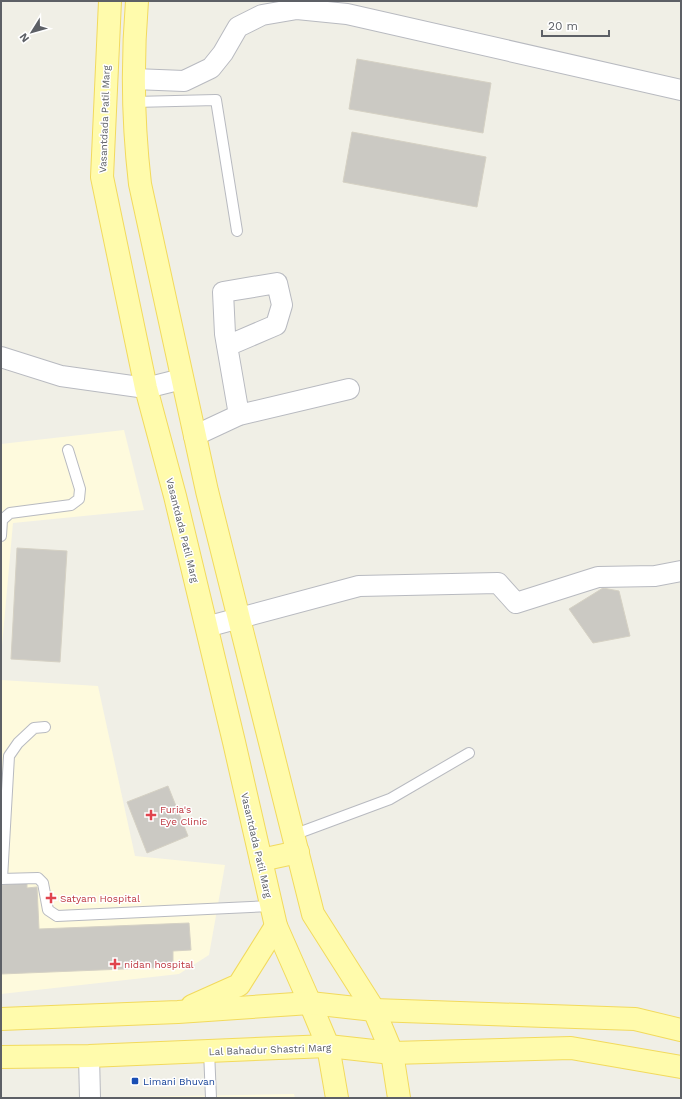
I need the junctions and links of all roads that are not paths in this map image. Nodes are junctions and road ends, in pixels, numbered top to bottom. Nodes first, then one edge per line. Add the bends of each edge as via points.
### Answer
1 (109, 7) edge
2 (136, 9) edge
3 (134, 79) junction
4 (681, 90) edge
5 (134, 102) junction
6 (237, 231) dead end
7 (227, 346) dead end
8 (1, 357) edge
9 (182, 379) junction
10 (146, 388) junction
11 (349, 389) dead end
12 (240, 415) junction
13 (194, 436) junction
14 (68, 450) dead end
15 (207, 491) junction
16 (175, 496) junction
17 (1, 536) edge
18 (681, 571) edge
19 (239, 618) junction
20 (206, 627) junction
21 (45, 727) dead end
22 (268, 735) junction
23 (234, 742) junction
24 (469, 753) dead end
25 (295, 844) junction
26 (261, 860) junction
27 (1, 879) edge
28 (274, 916) junction
29 (310, 1004) junction
30 (374, 1010) junction
31 (178, 1012) junction
32 (1, 1019) edge
33 (681, 1030) edge
34 (328, 1046) junction
35 (209, 1051) junction
36 (392, 1053) junction
37 (89, 1056) junction
38 (1, 1057) edge
39 (681, 1067) edge
40 (90, 1098) edge
41 (211, 1098) edge
42 (337, 1098) edge
43 (399, 1098) edge

1 - 2 main road
1 - 10 main road, Vasantdada Patil Marg via 102,177
2 - 3 main road
3 - 4 street via 184,81 211,68 238,27 262,15 297,9 347,14
3 - 5 main road
5 - 6 lane via 216,100
5 - 9 main road via 140,184
7 - 12 street
8 - 10 street via 61,376
9 - 10 street
9 - 13 main road
10 - 16 main road, Vasantdada Patil Marg
11 - 12 street
12 - 13 street
13 - 15 main road
14 - 17 lane via 80,489 79,499 71,505 10,513 2,520
15 - 16 main road
15 - 19 main road
16 - 20 main road, Vasantdada Patil Marg
18 - 19 street via 655,576 598,577 516,603 498,583 359,586
19 - 20 street
19 - 22 main road
20 - 23 main road, Vasantdada Patil Marg
21 - 27 lane via 34,728 9,756
22 - 23 main road
22 - 25 main road
23 - 26 main road, Vasantdada Patil Marg
24 - 25 lane via 390,799
25 - 26 main road
25 - 30 main road via 313,914
26 - 28 main road, Vasantdada Patil Marg
27 - 28 lane via 38,878 43,883 48,910 57,916
28 - 29 main road, Vasantdada Patil Marg
28 - 31 main road via 239,985
29 - 30 main road
29 - 31 main road
29 - 34 main road, Vasantdada Patil Marg
30 - 33 main road via 635,1019
30 - 36 main road
31 - 32 main road
34 - 35 main road, Lal Bahadur Shastri Marg
34 - 36 main road, Lal Bahadur Shastri Marg
34 - 42 main road, Vasantdada Patil Marg
35 - 37 main road, Lal Bahadur Shastri Marg
35 - 41 lane
36 - 39 main road, Lal Bahadur Shastri Marg via 571,1048
36 - 43 main road
37 - 38 main road, Lal Bahadur Shastri Marg
37 - 40 street

